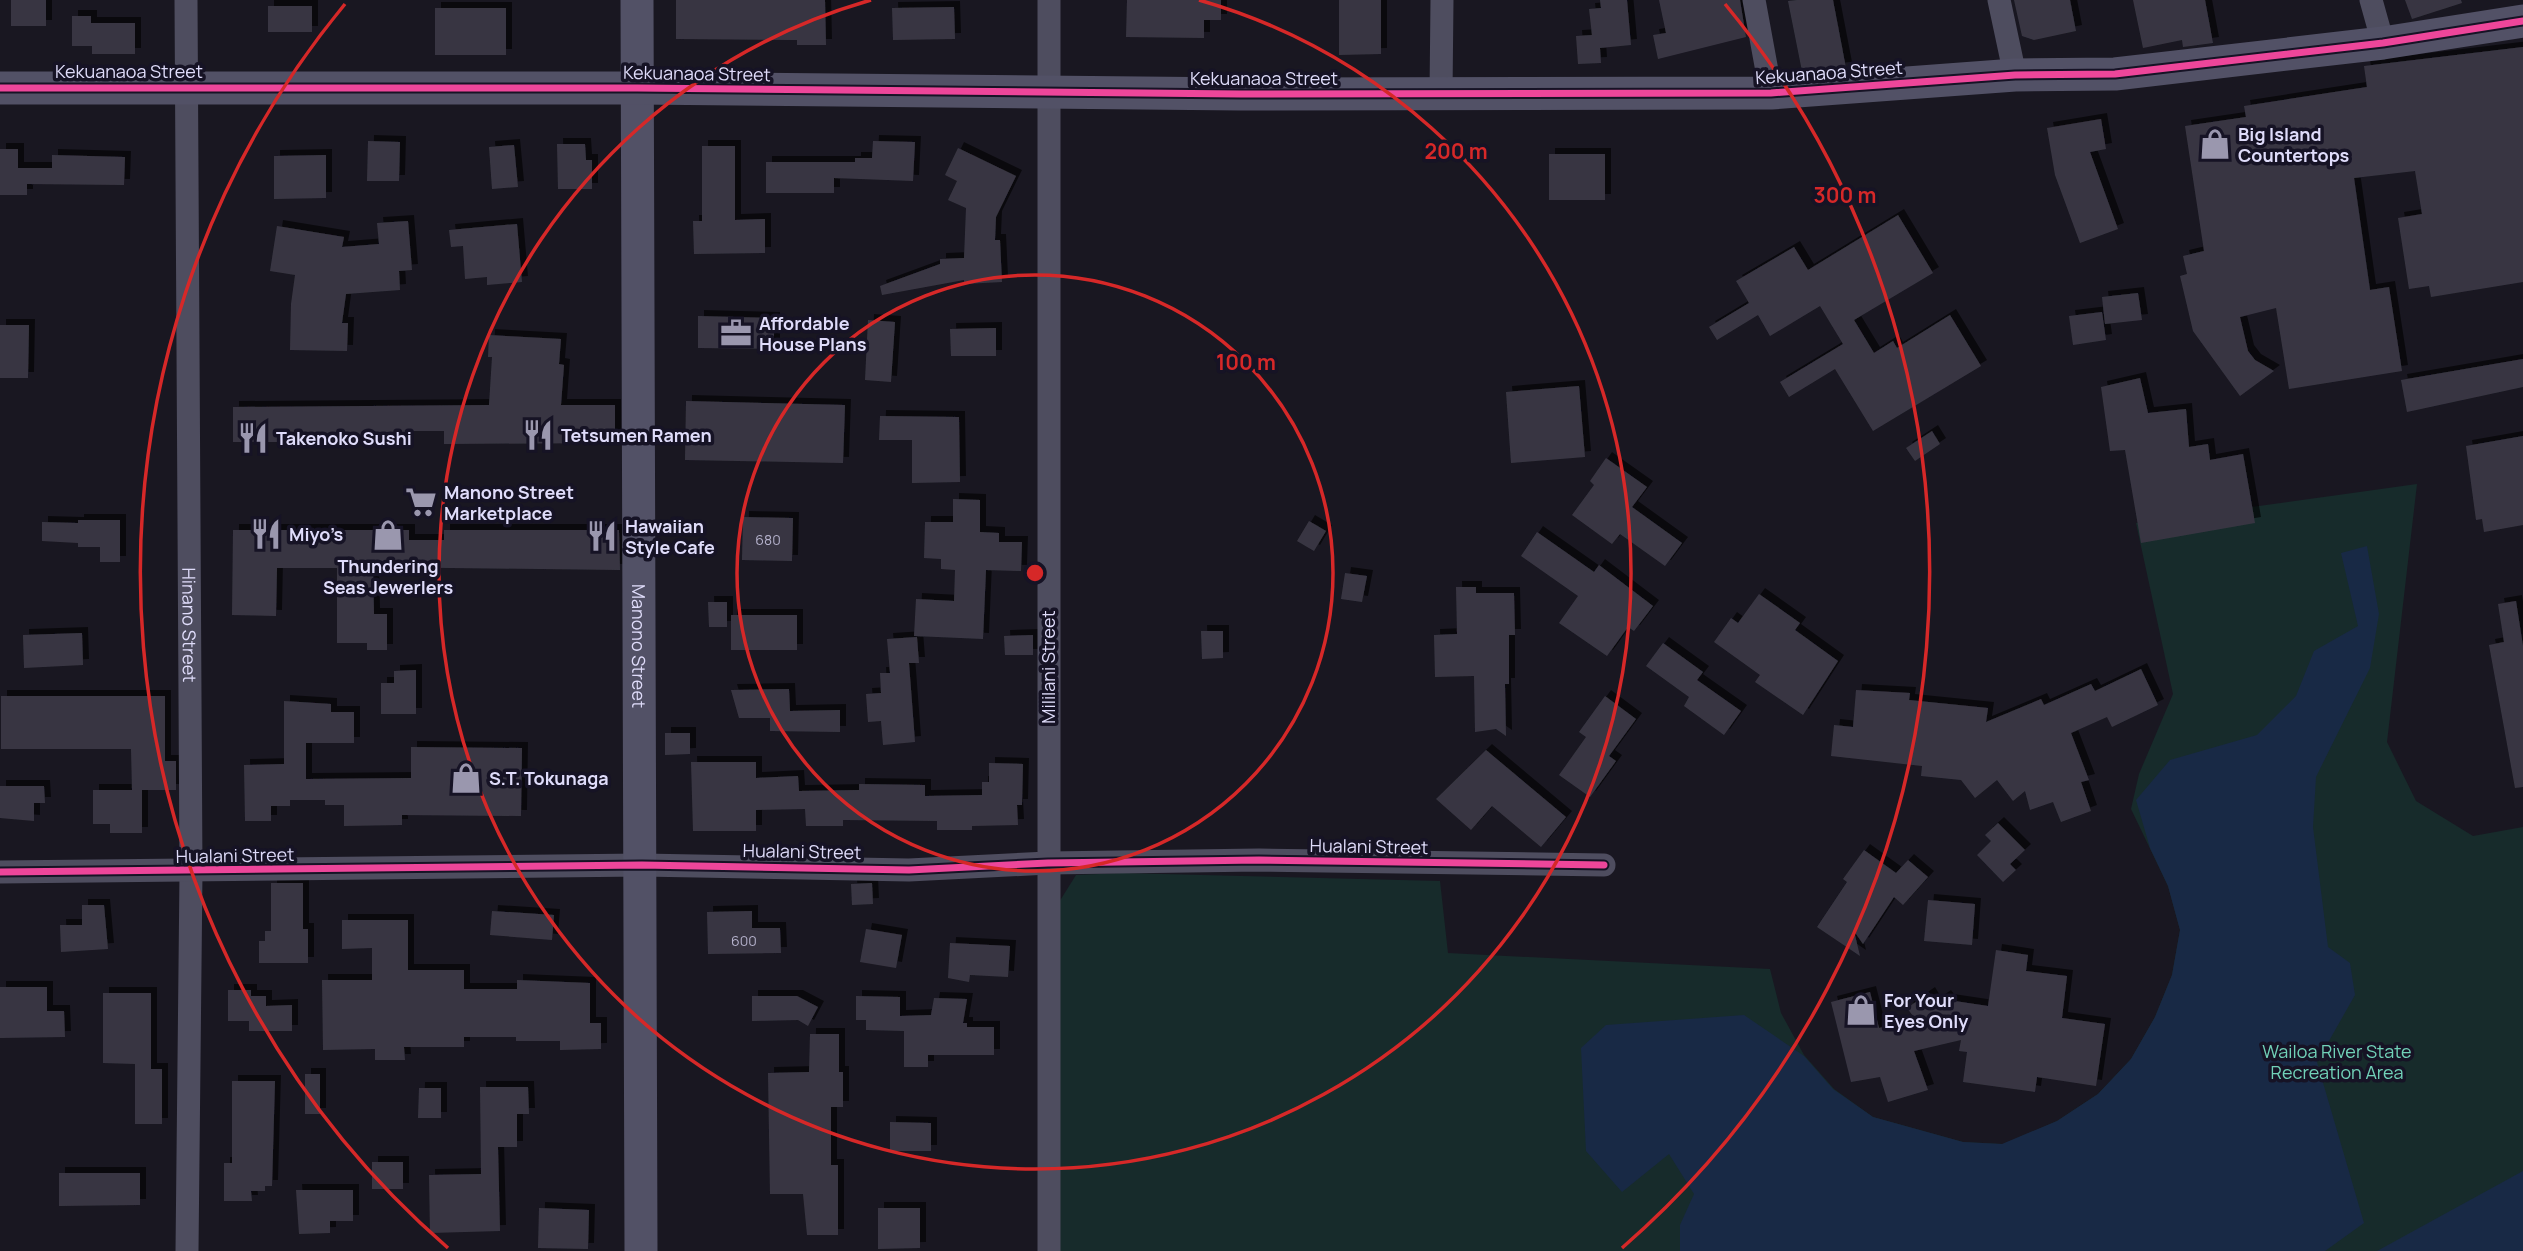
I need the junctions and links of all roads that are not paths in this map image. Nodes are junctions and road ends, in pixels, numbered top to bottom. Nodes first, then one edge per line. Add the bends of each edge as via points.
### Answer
1 (186, 0) edge
2 (637, 0) edge
3 (1049, 0) edge
4 (1442, 0) edge
5 (1754, 0) edge
6 (1999, 0) edge
7 (2371, 0) edge
8 (2523, 22) edge
9 (2383, 43) junction
10 (2015, 75) junction
11 (186, 86) junction
12 (0, 88) edge
13 (637, 88) junction
14 (1049, 92) junction
15 (1771, 93) junction
16 (1441, 94) junction
17 (1048, 863) junction
18 (642, 865) junction
19 (1604, 865) dead end
20 (0, 872) edge
21 (191, 872) junction
22 (187, 1251) edge
23 (641, 1251) edge
24 (1049, 1251) edge

1 - 11 street, Hinano Street
2 - 13 street, Manono Street
3 - 14 street, Mililani Street
4 - 16 street
5 - 15 street
6 - 10 street
7 - 9 street
8 - 9 street, Kekuanaoa Street
9 - 10 street, Kekuanaoa Street via 2115,74
10 - 15 street, Kekuanaoa Street
11 - 12 street, Kekuanaoa Street
11 - 13 street, Kekuanaoa Street
11 - 21 street, Hinano Street
13 - 14 street, Kekuanaoa Street
13 - 18 street, Manono Street
14 - 16 street, Kekuanaoa Street
14 - 17 street, Mililani Street
15 - 16 street, Kekuanaoa Street
17 - 18 street, Hualani Street via 909,870
17 - 19 street, Hualani Street via 1259,860
17 - 24 street, Mililani Street
18 - 21 street, Hualani Street
18 - 23 street, Manono Street
20 - 21 street, Hualani Street
21 - 22 street, Hinano Street

